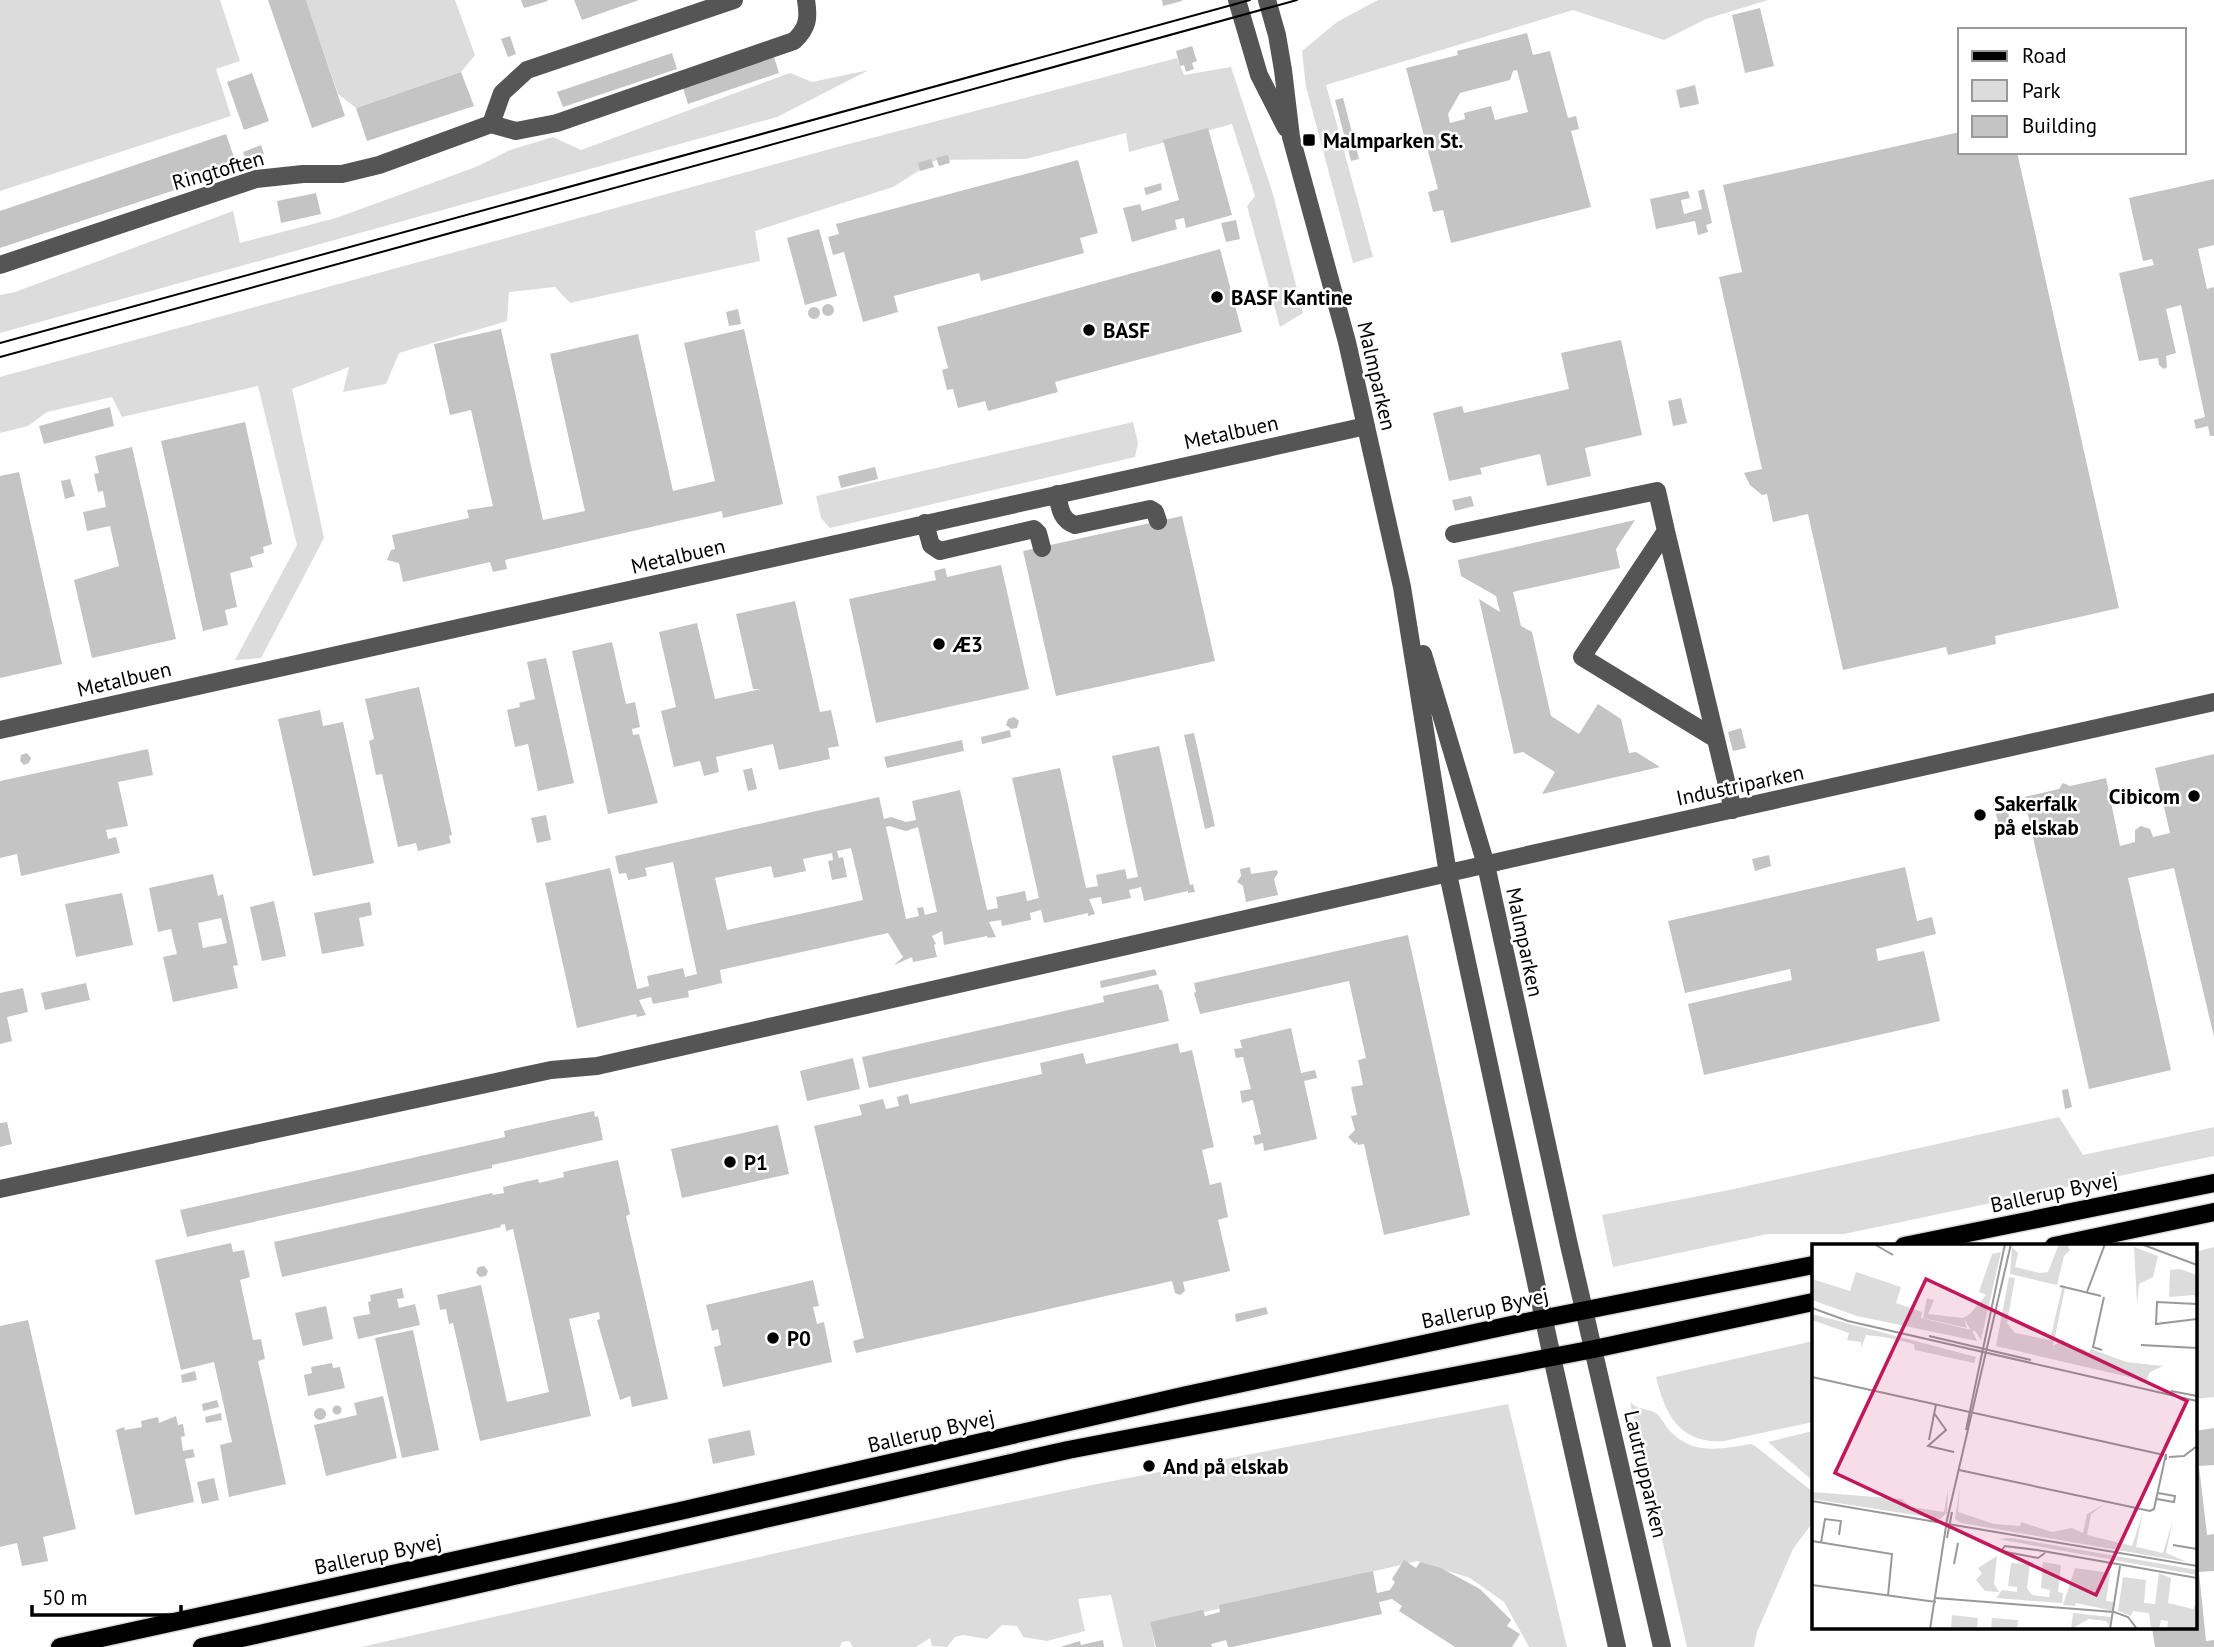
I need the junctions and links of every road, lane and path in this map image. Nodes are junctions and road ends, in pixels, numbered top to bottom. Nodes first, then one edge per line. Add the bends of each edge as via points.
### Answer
1 (734, 0) edge
2 (806, 0) edge
3 (1237, 0) edge
4 (1267, 0) edge
5 (491, 124) junction
6 (1291, 137) junction
7 (0, 265) edge
8 (1366, 426) junction
9 (1057, 494) junction
10 (1157, 521) dead end
11 (925, 523) junction
12 (1666, 531) junction
13 (1454, 534) dead end
14 (1042, 548) dead end
15 (1402, 587) junction
16 (2214, 702) edge
17 (0, 730) edge
18 (1716, 739) junction
19 (1733, 810) junction
20 (1486, 865) junction
21 (1448, 874) junction
22 (2214, 1183) edge
23 (0, 1189) edge
24 (2214, 1212) edge
25 (1913, 1244) edge
26 (2063, 1244) edge
27 (1812, 1265) edge
28 (1812, 1302) edge
29 (1586, 1311) junction
30 (1544, 1318) junction
31 (1594, 1349) junction
32 (1552, 1357) junction
33 (60, 1647) edge
34 (202, 1647) edge
35 (1617, 1647) edge
36 (1662, 1647) edge

1 - 5 street via 527,70 502,93
2 - 5 street, Ringtoften via 808,24 794,41 780,47 557,123 516,131
3 - 6 street, Malmparken via 1259,75
4 - 6 street, Malmparken via 1282,61
5 - 7 street, Ringtoften via 342,174 256,178
6 - 8 street, Malmparken
8 - 9 street, Metalbuen
8 - 15 street, Malmparken
9 - 10 street via 1060,512 1066,522 1075,525 1150,509
9 - 11 street, Metalbuen
11 - 14 street via 931,545 940,551 1034,529
11 - 17 street, Metalbuen
12 - 13 street via 1657,491
12 - 18 street
12 - 18 street via 1582,657
15 - 20 street, Malmparken
15 - 21 street, Malmparken
16 - 19 street, Industriparken
18 - 19 street
19 - 20 street, Industriparken
20 - 21 street, Industriparken
20 - 29 street, Malmparken
21 - 23 street, Industriparken via 597,1066 551,1070
21 - 30 street, Malmparken
22 - 25 main road, Ballerup Byvej
24 - 26 main road
27 - 29 main road, Ballerup Byvej
28 - 31 main road
29 - 30 main road, Ballerup Byvej
29 - 31 street, Lautrupparken
30 - 32 street
30 - 33 main road, Ballerup Byvej
31 - 32 main road
31 - 36 street, Lautrupparken
32 - 34 main road via 1068,1450
32 - 35 street

